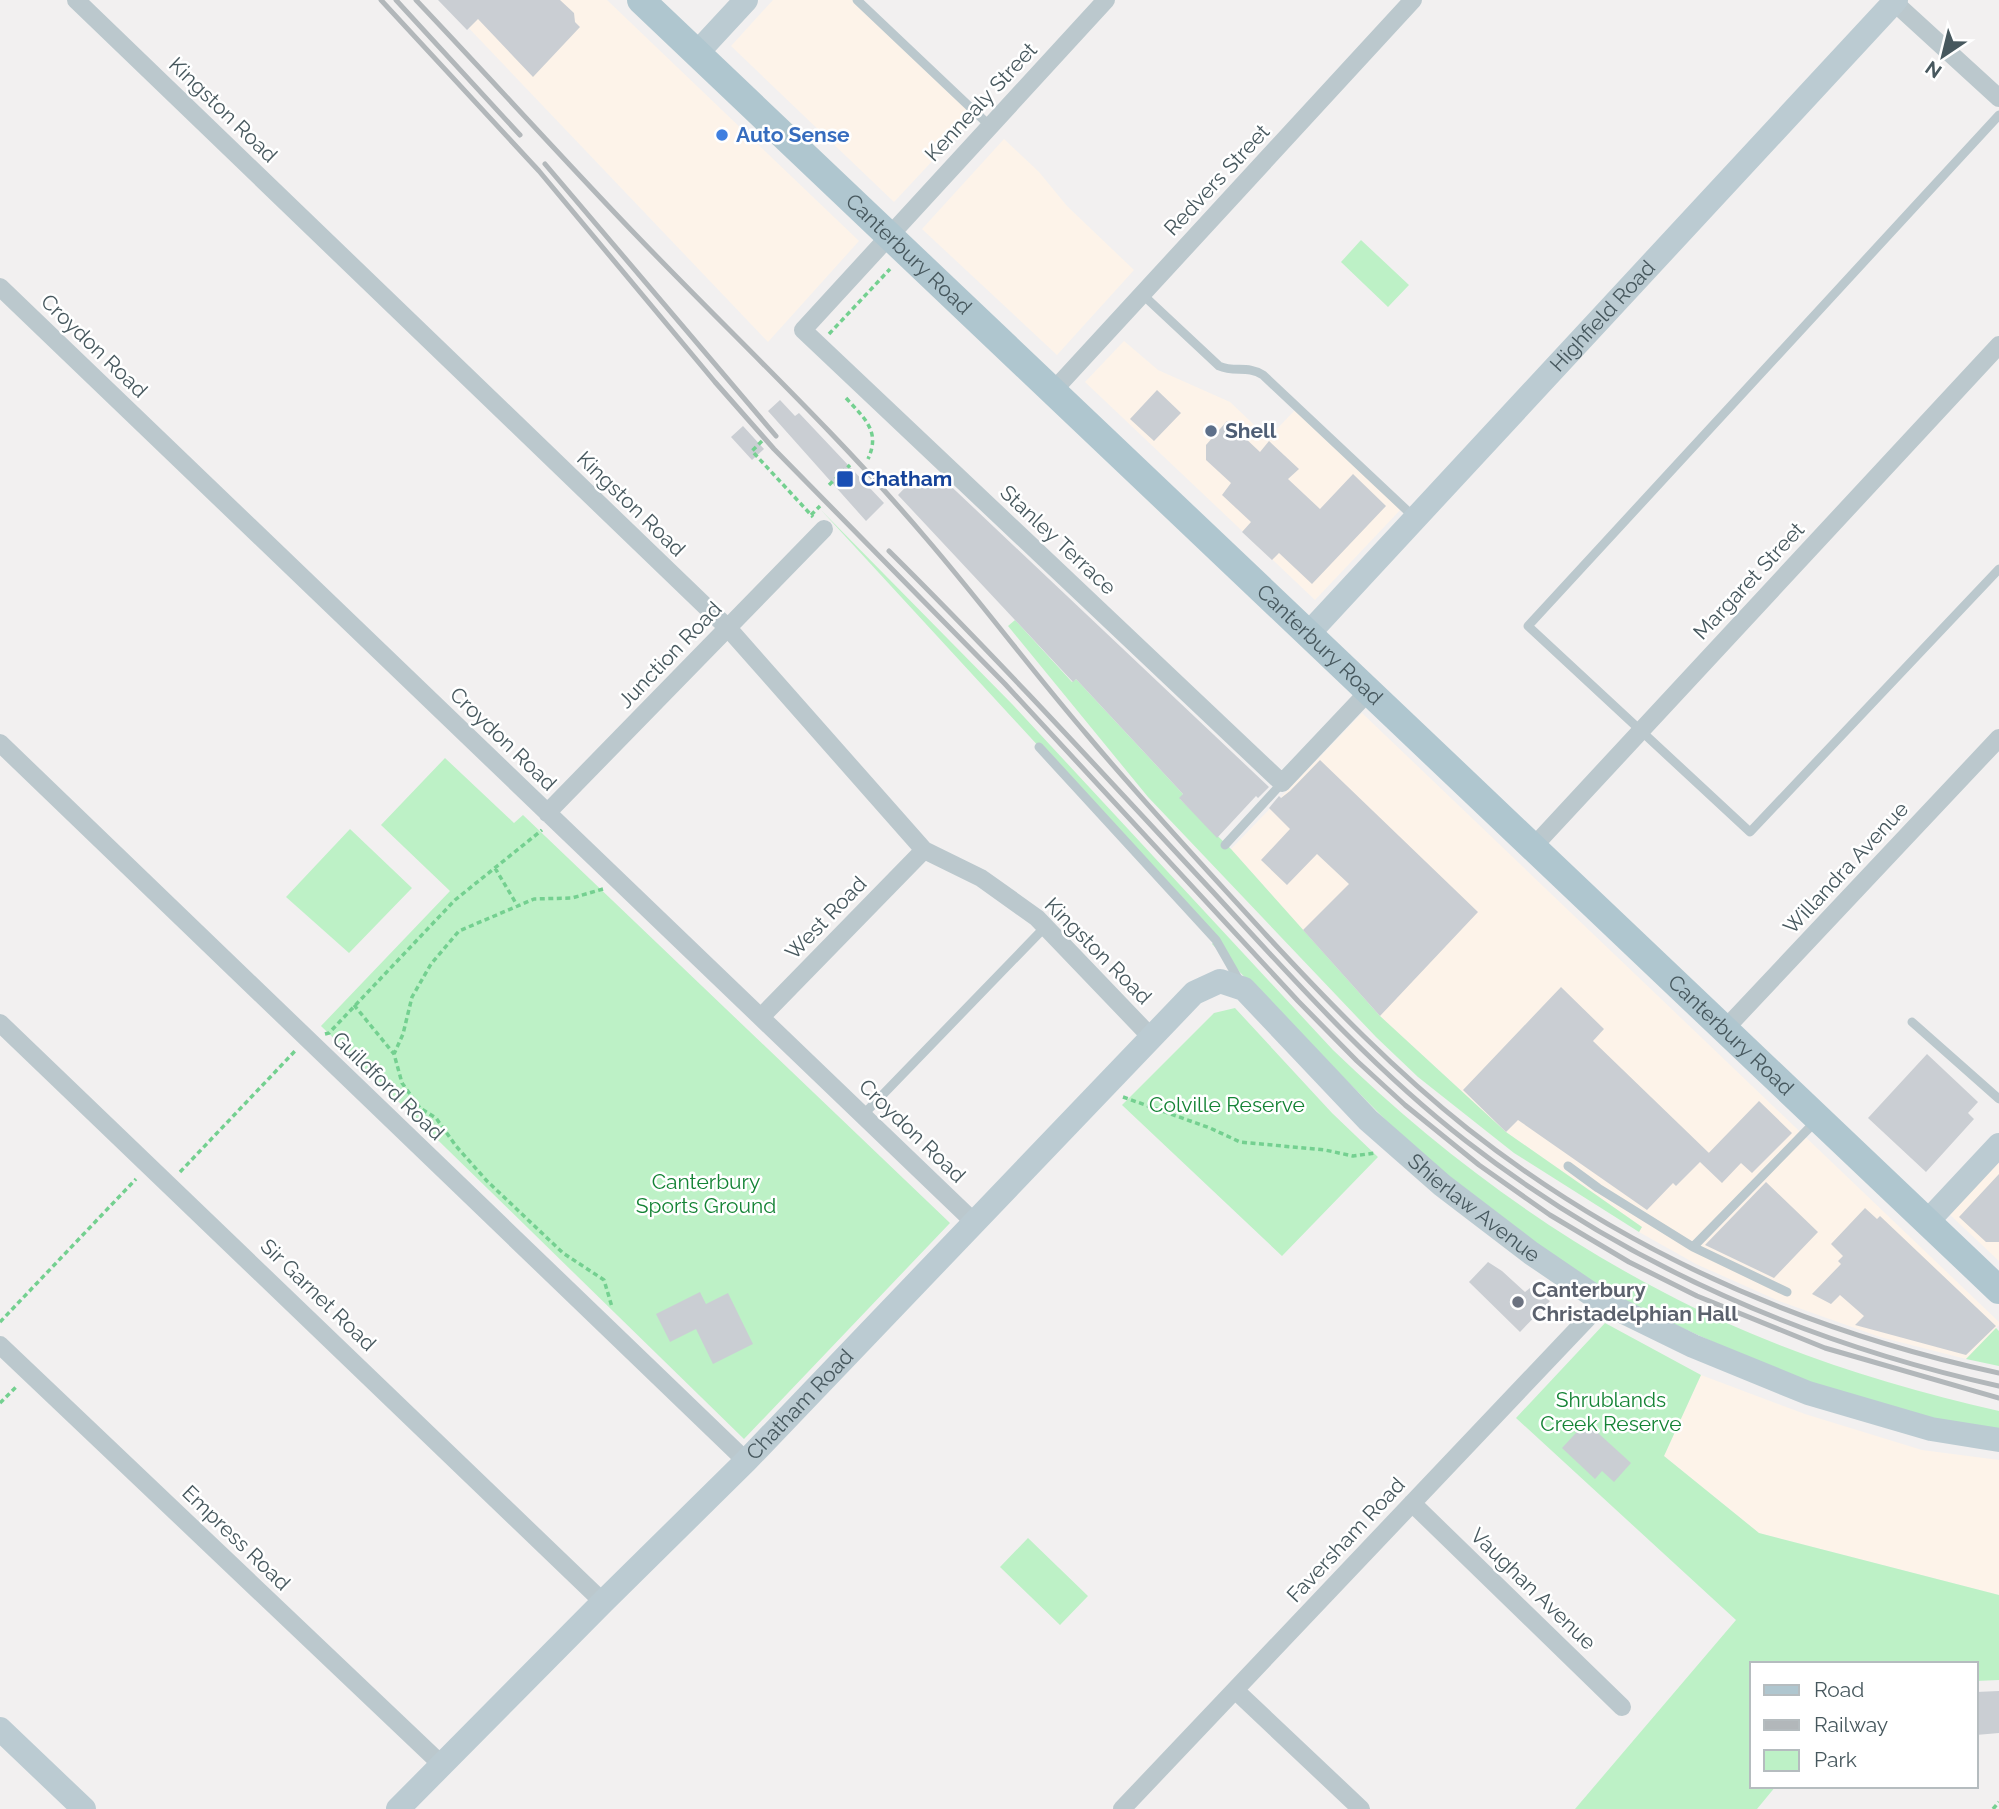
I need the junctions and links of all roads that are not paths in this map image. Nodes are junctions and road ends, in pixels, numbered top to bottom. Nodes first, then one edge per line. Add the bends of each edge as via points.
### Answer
1 (76, 0) edge
2 (641, 0) edge
3 (746, 0) edge
4 (857, 0) edge
5 (1106, 0) edge
6 (1413, 0) edge
7 (1895, 1) edge
8 (697, 53) junction
9 (1999, 98) edge
10 (1999, 115) edge
11 (990, 126) junction
12 (890, 236) junction
13 (0, 287) edge
14 (1142, 294) junction
15 (1999, 345) edge
16 (1054, 391) junction
17 (1415, 518) junction
18 (824, 529) dead end
19 (1999, 569) edge
20 (728, 628) junction
21 (1309, 633) junction
22 (1369, 691) junction
23 (1641, 730) junction
24 (1999, 738) edge
25 (0, 743) edge
26 (1039, 747) dead end
27 (1282, 783) junction
28 (548, 813) junction
29 (1225, 845) dead end
30 (1533, 847) junction
31 (925, 850) junction
32 (1045, 926) junction
33 (1244, 989) junction
34 (761, 1017) junction
35 (0, 1023) edge
36 (1912, 1023) dead end
37 (1726, 1030) junction
38 (1151, 1037) junction
39 (1999, 1099) edge
40 (863, 1115) junction
41 (1818, 1118) junction
42 (1999, 1145) edge
43 (1568, 1166) dead end
44 (1927, 1222) junction
45 (975, 1223) junction
46 (1693, 1247) junction
47 (1999, 1290) edge
48 (1787, 1292) dead end
49 (1603, 1302) junction
50 (0, 1345) edge
51 (1999, 1440) edge
52 (746, 1461) junction
53 (1412, 1503) junction
54 (603, 1602) junction
55 (1235, 1690) junction
56 (1622, 1707) dead end
57 (0, 1729) edge
58 (441, 1764) junction
59 (84, 1809) edge
60 (398, 1809) edge
61 (1122, 1809) edge
62 (1361, 1809) edge

1 - 20 street, Kingston Road
2 - 8 main road, Canterbury Road
3 - 8 street
4 - 11 lane
5 - 11 street, Kennealy Street
6 - 14 street, Redvers Street
7 - 9 street
7 - 17 street, Highfield Road
8 - 12 main road, Canterbury Road
10 - 23 lane via 1528,626
11 - 12 street, Kennealy Street
12 - 16 main road, Canterbury Road
12 - 27 street, Stanley Terrace via 803,330
13 - 28 street, Croydon Road
14 - 16 street, Redvers Street
14 - 17 lane via 1219,366 1253,369 1263,375
15 - 23 street, Margaret Street
16 - 21 main road, Canterbury Road
17 - 21 street, Highfield Road
18 - 20 street, Junction Road
19 - 23 lane via 1750,832
20 - 28 street, Junction Road
20 - 31 street, Kingston Road
21 - 22 main road, Canterbury Road
22 - 27 street
22 - 30 main road, Canterbury Road
23 - 30 street, Margaret Street
24 - 37 street, Willandra Avenue
25 - 52 street, Guildford Road
26 - 33 lane via 1216,940
27 - 29 lane
28 - 34 street, Croydon Road
30 - 37 main road, Canterbury Road
31 - 32 street, Kingston Road via 981,878
31 - 34 street, West Road
32 - 38 street, Kingston Road
32 - 40 lane
33 - 38 street, Chatham Road via 1220,981 1194,993
33 - 49 street, Shierlaw Avenue via 1368,1119 1442,1185
34 - 40 street, Croydon Road
35 - 54 street, Sir Garnet Road
36 - 39 lane
37 - 41 main road, Canterbury Road
38 - 45 street, Chatham Road
40 - 45 street, Croydon Road
41 - 44 main road, Canterbury Road
41 - 46 lane
42 - 44 street
43 - 46 lane
44 - 47 main road, Canterbury Road
45 - 52 street, Chatham Road
46 - 48 lane
49 - 51 street, Shierlaw Avenue via 1693,1346 1808,1393 1931,1429
49 - 53 street, Faversham Road
50 - 58 street, Empress Road
52 - 54 street, Chatham Road
53 - 55 street, Faversham Road
53 - 56 street, Vaughan Avenue
54 - 58 street, Chatham Road
55 - 61 street, Faversham Road
55 - 62 street
57 - 59 street
58 - 60 street, Chatham Road

